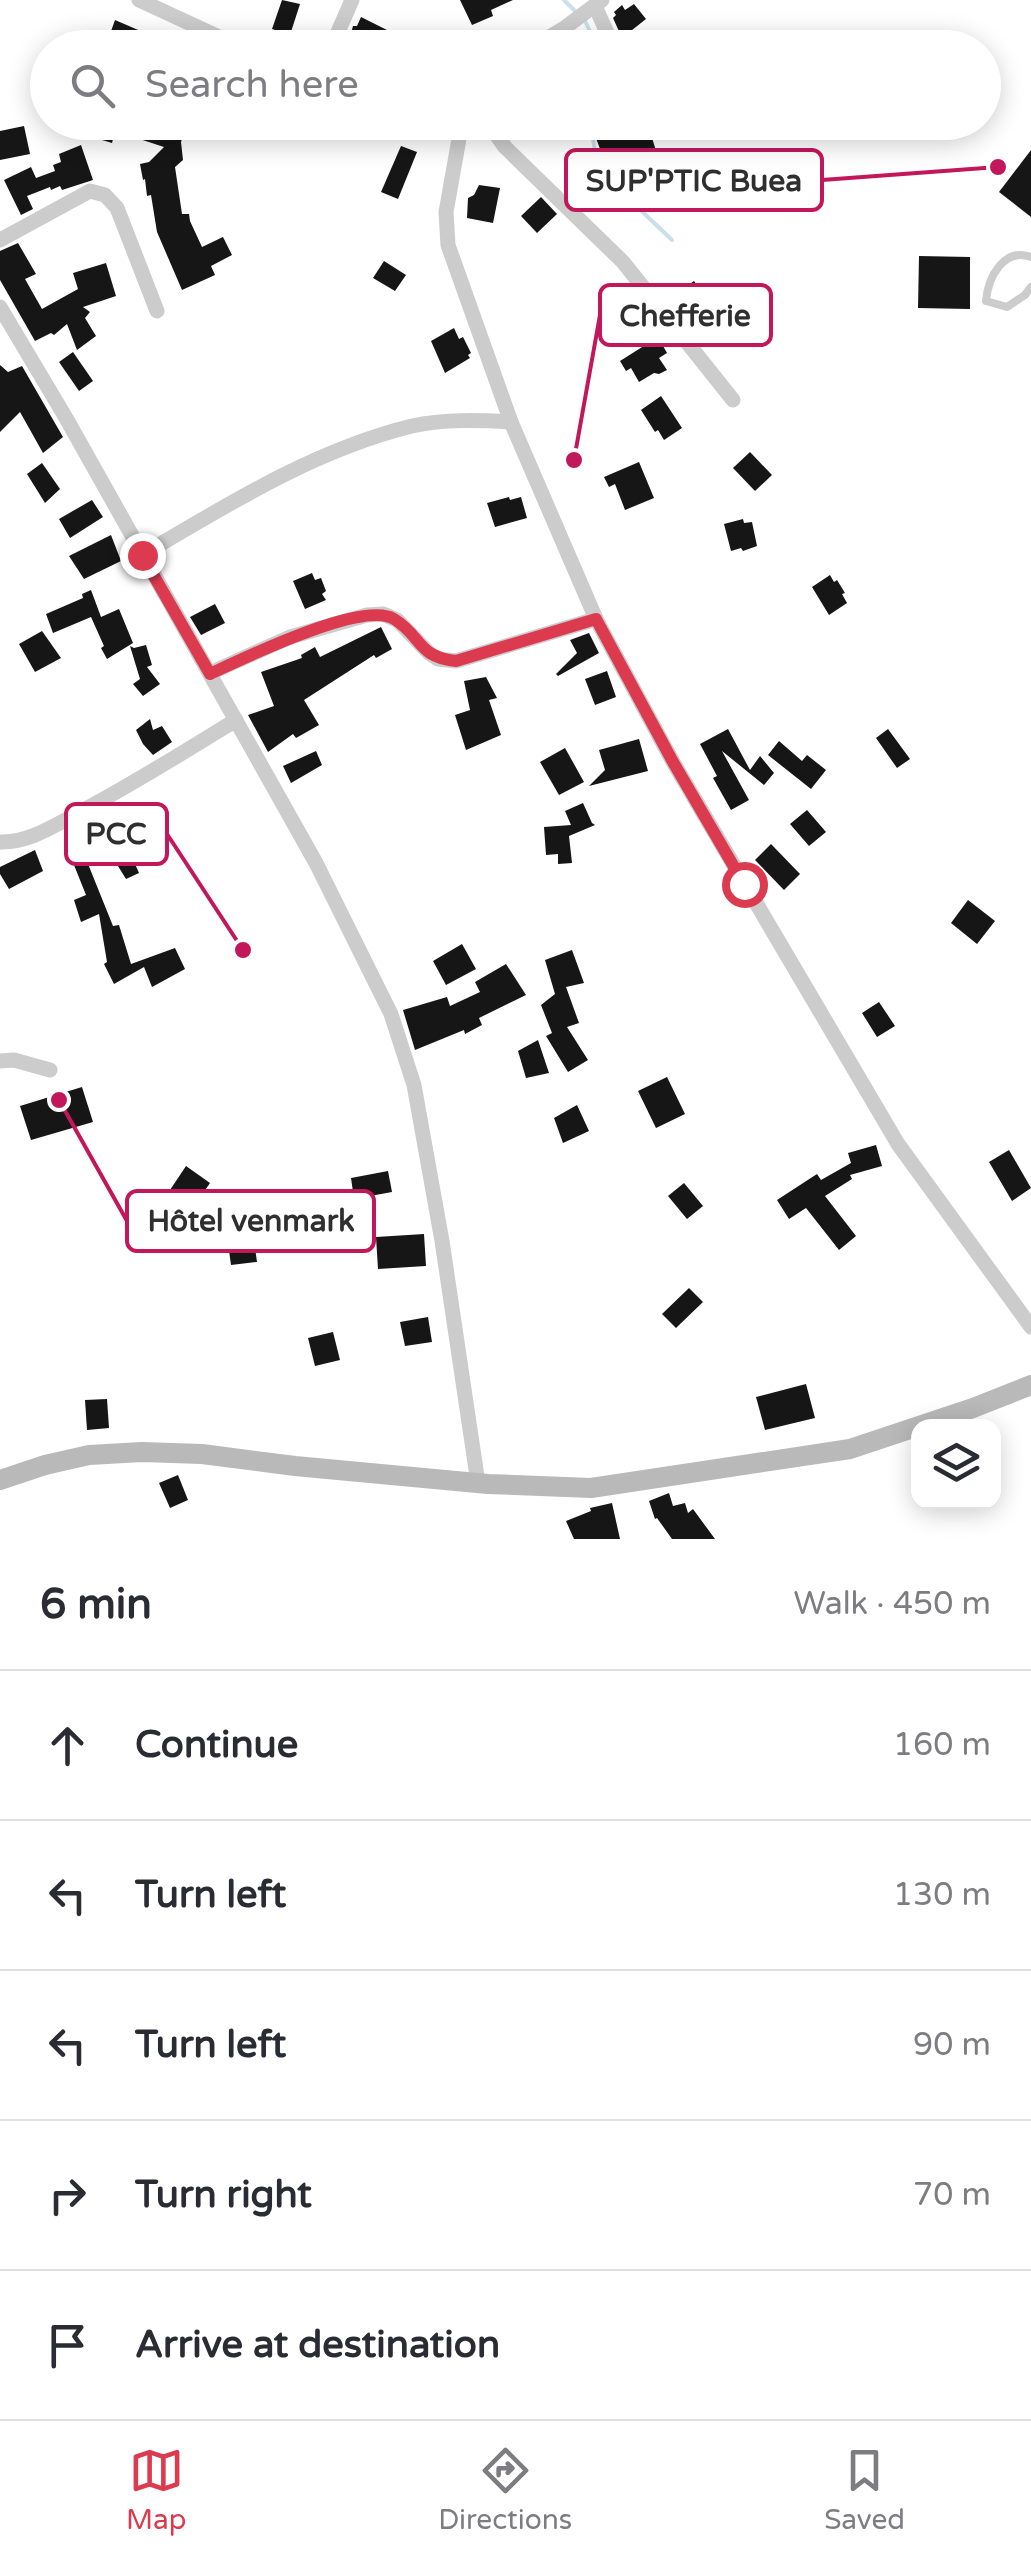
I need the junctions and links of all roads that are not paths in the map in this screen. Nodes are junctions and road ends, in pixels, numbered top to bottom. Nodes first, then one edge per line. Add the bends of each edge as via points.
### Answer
1 (139, 0) edge
2 (352, 0) edge
3 (599, 3) edge
4 (204, 30) edge
5 (338, 30) edge
6 (558, 30) edge
7 (608, 30) edge
8 (459, 140) edge
9 (499, 140) edge
10 (0, 240) edge
11 (1031, 258) edge
12 (1031, 287) edge
13 (0, 307) edge
14 (157, 312) dead end
15 (733, 400) dead end
16 (511, 422) junction
17 (142, 555) junction
18 (596, 619) junction
19 (210, 674) junction
20 (236, 720) junction
21 (0, 842) edge
22 (0, 1061) edge
23 (50, 1070) dead end
24 (1031, 1327) edge
25 (1031, 1385) edge
26 (0, 1480) edge
27 (478, 1483) junction

1 - 4 street
2 - 5 street
3 - 6 street
3 - 7 street
8 - 16 street via 446,212 448,245
9 - 15 street via 624,262
10 - 14 street via 90,191 106,195
11 - 12 lane via 1009,256 988,284 986,301 1007,307
13 - 17 street
16 - 17 street via 413,426 323,454
16 - 18 street
17 - 19 street
18 - 19 street via 456,661 429,654 396,620 366,615 290,637
18 - 24 street via 898,1144
19 - 20 street
20 - 21 street via 36,836
20 - 27 street via 391,1014 414,1086
22 - 23 street
25 - 27 street via 850,1449 591,1488
26 - 27 street via 89,1455 142,1452

